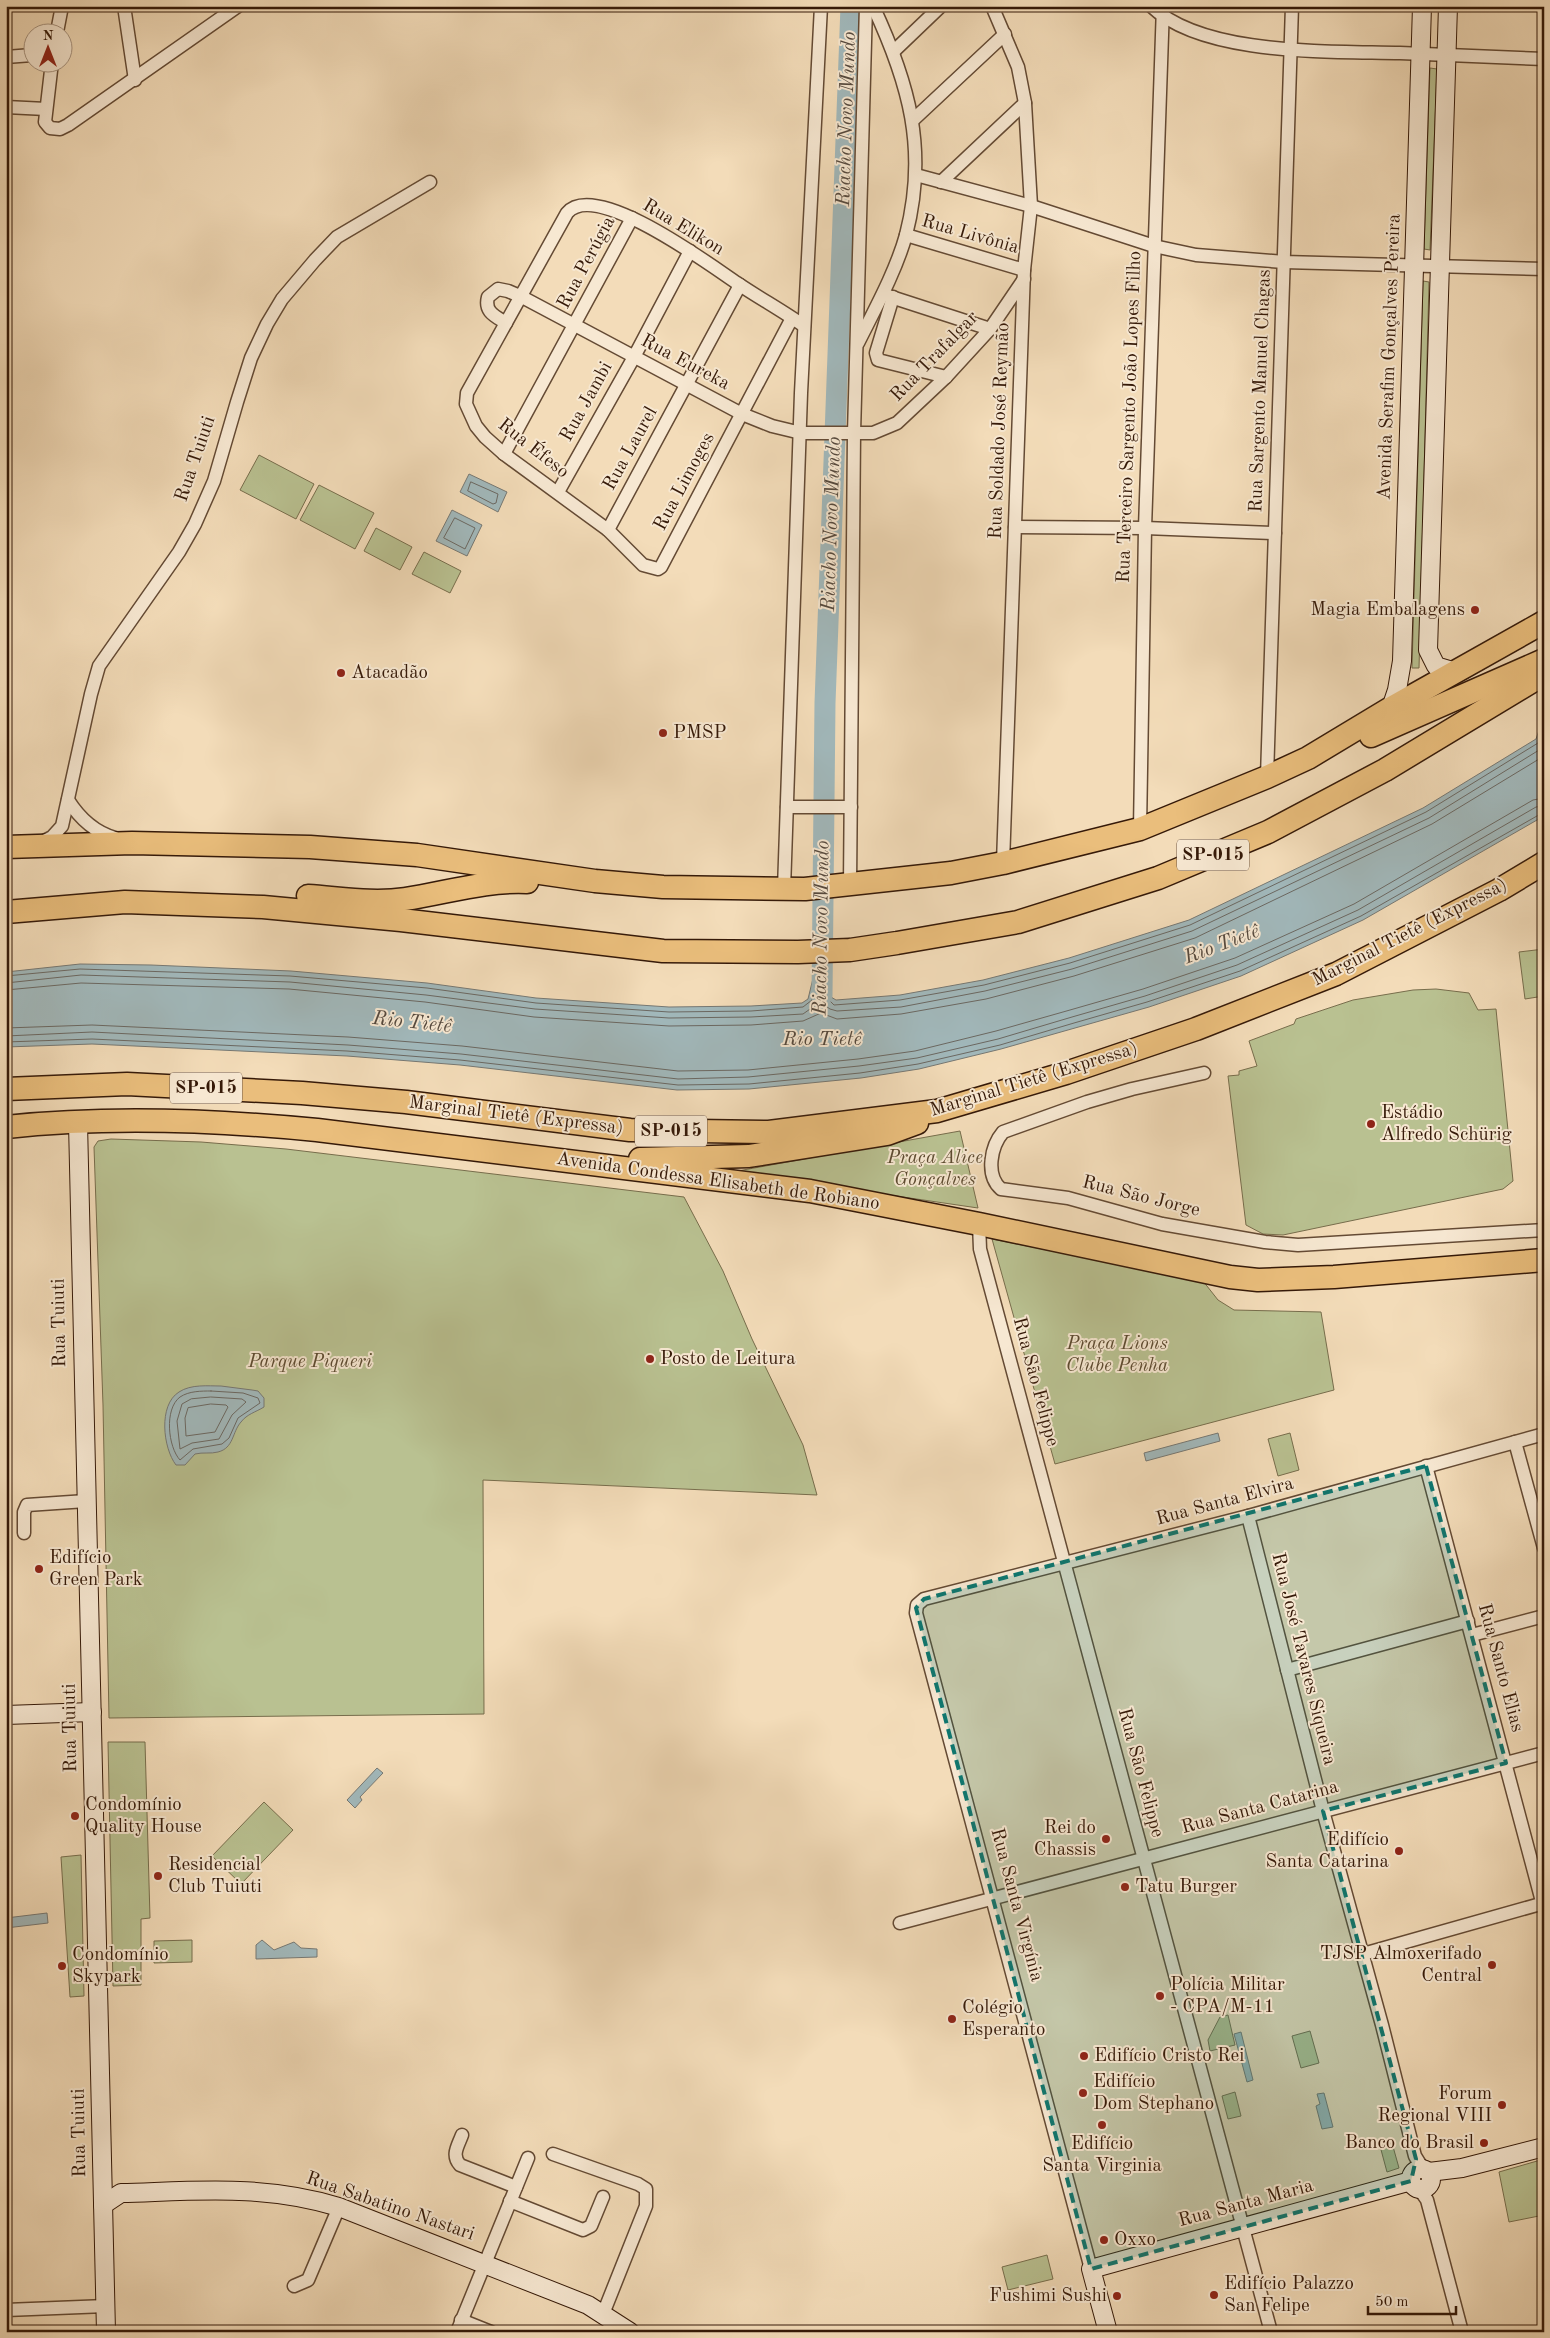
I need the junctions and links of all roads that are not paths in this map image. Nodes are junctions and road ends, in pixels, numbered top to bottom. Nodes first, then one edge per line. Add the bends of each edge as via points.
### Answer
1 (62, 6) edge
2 (124, 6) edge
3 (238, 6) edge
4 (821, 6) edge
5 (866, 6) edge
6 (873, 6) edge
7 (941, 6) edge
8 (992, 6) edge
9 (1151, 6) edge
10 (1292, 6) edge
11 (1422, 6) edge
12 (1448, 6) edge
13 (1163, 12) edge
14 (59, 22) edge
15 (1005, 34) junction
16 (1291, 50) junction
17 (894, 51) junction
18 (1421, 54) junction
19 (1446, 54) junction
20 (22, 56) edge
21 (6, 57) edge
22 (1544, 59) edge
23 (51, 72) edge
24 (135, 80) junction
25 (1025, 102) junction
26 (6, 107) edge
27 (46, 115) junction
28 (913, 120) junction
29 (916, 175) junction
30 (430, 182) dead end
31 (941, 182) junction
32 (1031, 206) junction
33 (632, 218) junction
34 (906, 235) junction
35 (1154, 246) junction
36 (690, 251) junction
37 (1284, 262) junction
38 (1413, 266) junction
39 (1439, 267) junction
40 (1544, 269) edge
41 (1024, 275) junction
42 (740, 285) junction
43 (888, 296) junction
44 (522, 297) junction
45 (792, 318) junction
46 (506, 323) junction
47 (576, 325) junction
48 (804, 326) junction
49 (990, 329) junction
50 (857, 346) junction
51 (634, 357) junction
52 (946, 377) junction
53 (687, 386) junction
54 (742, 414) junction
55 (801, 433) junction
56 (850, 433) junction
57 (504, 454) junction
58 (558, 492) junction
59 (1015, 527) junction
60 (1145, 528) junction
61 (608, 530) junction
62 (1274, 534) junction
63 (661, 567) joint
64 (1544, 622) edge
65 (1544, 660) edge
66 (1456, 672) junction
67 (1544, 674) edge
68 (1390, 708) junction
69 (1308, 758) junction
70 (1267, 777) junction
71 (68, 800) junction
72 (850, 806) junction
73 (787, 807) junction
74 (1140, 829) junction
75 (132, 843) junction
76 (35, 846) junction
77 (6, 847) edge
78 (1003, 863) junction
79 (1544, 863) edge
80 (595, 881) junction
81 (844, 886) junction
82 (795, 889) junction
83 (263, 906) junction
84 (6, 912) edge
85 (1204, 1073) dead end
86 (6, 1089) edge
87 (937, 1111) junction
88 (78, 1123) junction
89 (6, 1127) edge
90 (508, 1154) junction
91 (979, 1224) junction
92 (1544, 1230) edge
93 (1544, 1260) edge
94 (1544, 1434) edge
95 (1515, 1442) junction
96 (1426, 1466) junction
97 (86, 1501) junction
98 (1248, 1516) junction
99 (24, 1533) dead end
100 (1544, 1548) edge
101 (1064, 1563) junction
102 (917, 1605) joint
103 (1544, 1616) edge
104 (1468, 1621) junction
105 (1472, 1635) junction
106 (1286, 1670) junction
107 (92, 1712) junction
108 (6, 1715) edge
109 (1544, 1753) edge
110 (1506, 1763) junction
111 (1323, 1811) junction
112 (1144, 1858) junction
113 (992, 1898) junction
114 (1543, 1905) edge
115 (900, 1923) dead end
116 (1363, 1954) junction
117 (462, 2135) dead end
118 (1544, 2147) edge
119 (553, 2154) dead end
120 (528, 2158) dead end
121 (103, 2177) junction
122 (1421, 2179) junction
123 (516, 2187) junction
124 (121, 2193) junction
125 (603, 2197) dead end
126 (510, 2202) junction
127 (103, 2205) junction
128 (339, 2207) junction
129 (1243, 2228) junction
130 (486, 2264) junction
131 (1091, 2269) junction
132 (294, 2286) dead end
133 (106, 2306) junction
134 (6, 2310) edge
135 (603, 2314) junction
136 (459, 2326) edge
137 (106, 2332) edge
138 (491, 2332) edge
139 (630, 2332) edge
140 (1108, 2332) edge
141 (1271, 2332) edge
142 (1462, 2332) edge

1 - 14 street
2 - 24 street
3 - 24 street
4 - 48 street
5 - 50 street
6 - 17 street
7 - 17 street
8 - 15 street, Rua Soldado José Reymão
9 - 13 street
10 - 16 street, Rua Sargento Manuel Chagas
11 - 18 street, Avenida Serafim Gonçalves Pereira
12 - 19 street
13 - 16 street via 1221,39
13 - 35 street, Rua Terceiro Sargento João Lopes Filho
15 - 25 street, Rua Soldado José Reymão via 1018,67
15 - 28 street
16 - 18 street
16 - 37 street, Rua Sargento Manuel Chagas
17 - 28 street
18 - 19 street
18 - 38 street, Avenida Serafim Gonçalves Pereira
19 - 22 street
19 - 39 street
20 - 21 street
23 - 27 street
24 - 27 street via 60,129 50,128
25 - 31 street
25 - 32 street, Rua Soldado José Reymão
26 - 27 street
28 - 29 street
29 - 31 street
29 - 34 street
30 - 71 street, Rua Tuiuti via 337,237 282,299 267,324 251,358 214,481 195,524 100,666
31 - 32 street
32 - 35 street
32 - 41 street, Rua Soldado José Reymão
33 - 36 street, Rua Elikon
33 - 44 street, Rua Elikon via 595,206 571,208
33 - 47 street, Rua Perúgia
34 - 41 street, Rua Livônia
34 - 43 street
35 - 37 street via 1212,257
35 - 60 street, Rua Terceiro Sargento João Lopes Filho
36 - 42 street, Rua Elikon
36 - 51 street, Rua Jambi
37 - 38 street
37 - 62 street, Rua Sargento Manuel Chagas
38 - 39 street
38 - 68 street, Avenida Serafim Gonçalves Pereira via 1402,661
39 - 40 street
39 - 66 street via 1428,650 1436,666
41 - 49 street, Rua Trafalgar
41 - 59 street, Rua Soldado José Reymão
42 - 45 street, Rua Elikon
42 - 53 street, Rua Laurel
43 - 49 street
43 - 50 street
43 - 52 street via 876,353 878,360
44 - 46 street, Rua Éfeso
44 - 46 street, Rua Eureka via 502,289 490,294 487,300 490,313
44 - 47 street, Rua Eureka
45 - 48 street, Rua Elikon
45 - 54 street, Rua Limoges
46 - 57 street, Rua Éfeso via 465,397 476,426
47 - 51 street, Rua Eureka
47 - 57 street, Rua Perúgia
48 - 55 street
49 - 52 street, Rua Trafalgar
50 - 56 street
51 - 53 street, Rua Eureka
51 - 58 street, Rua Jambi
52 - 56 street, Rua Trafalgar via 897,423 873,433
53 - 54 street, Rua Eureka
53 - 61 street, Rua Laurel
54 - 55 street, Rua Eureka
54 - 63 street, Rua Limoges
55 - 56 street, Rua Eureka
55 - 73 street
56 - 72 street
57 - 58 street, Rua Éfeso
58 - 61 street, Rua Éfeso
59 - 60 street
59 - 78 street, Rua Soldado José Reymão
60 - 62 street
60 - 74 street, Rua Terceiro Sargento João Lopes Filho
61 - 63 street, Rua Éfeso via 643,565 656,569
62 - 70 street, Rua Sargento Manuel Chagas
64 - 66 highway
65 - 69 highway via 1401,721 1332,755
66 - 68 highway
67 - 83 highway, SP-015 via 1385,770 1268,832 1158,878 1018,922 850,950 663,951
68 - 69 highway
69 - 70 highway
70 - 74 highway
71 - 75 street via 84,822 105,834
71 - 76 street, Rua Tuiuti via 58,832
72 - 73 street
72 - 81 street
73 - 82 street
74 - 78 highway
75 - 76 highway
75 - 80 highway via 310,847 417,856
76 - 77 highway
78 - 81 highway via 952,873
79 - 87 highway, Marginal Tietê (Expressa) / SP-015 via 1499,890 1336,974 1196,1029 1066,1073
80 - 82 highway via 663,887
80 - 83 highway via 584,885 489,884 403,899 296,895
81 - 82 highway
83 - 84 highway, SP-015 via 125,902
85 - 92 street, Rua São Jorge via 1087,1102 1003,1132 993,1150 995,1183 1001,1189 1068,1198 1162,1224 1298,1245
86 - 87 highway, Marginal Tietê (Expressa) / SP-015 via 127,1084 302,1093 406,1102 630,1130 769,1132
87 - 90 highway via 887,1134 749,1156 631,1159 520,1150
88 - 89 highway, Avenida Condessa Elisabeth de Robiano
88 - 90 highway, Avenida Condessa Elisabeth de Robiano via 160,1120 243,1123
88 - 97 street, Rua Tuiuti
90 - 91 highway, Avenida Condessa Elisabeth de Robiano via 810,1191
91 - 93 highway, Avenida Condessa Elisabeth de Robiano via 1208,1274 1258,1280
91 - 101 street, Rua São Felippe via 980,1249
94 - 95 street, Rua Santa Elvira
95 - 96 street, Rua Santa Elvira
95 - 100 street
96 - 98 street, Rua Santa Elvira
96 - 104 street, Rua Santo Elias
97 - 99 street via 27,1505
97 - 107 street, Rua Tuiuti
98 - 101 street, Rua Santa Elvira
98 - 106 street, Rua José Tavares Siqueira
101 - 102 street, Rua Santa Elvira via 924,1599
101 - 112 street, Rua São Felippe
102 - 113 street, Rua Santa Virgínia via 916,1612
103 - 105 street
104 - 105 street, Rua Santo Elias
104 - 106 street
105 - 110 street, Rua Santo Elias
106 - 111 street, Rua José Tavares Siqueira
107 - 108 street
107 - 121 street, Rua Tuiuti
109 - 110 street, Rua Santa Catarina
110 - 111 street, Rua Santa Catarina
110 - 114 street, Rua Santo Elias
111 - 112 street, Rua Santa Catarina
111 - 116 street, Rua José Tavares Siqueira
112 - 113 street, Rua Santa Catarina
112 - 129 street, Rua São Felippe
113 - 115 street, Rua Santa Catarina
113 - 131 street, Rua Santa Virgínia
114 - 116 street
116 - 122 street, Rua José Tavares Siqueira
117 - 123 street via 455,2155 460,2165
118 - 122 street, Rua Santa Maria
119 - 135 street via 646,2189 646,2206
120 - 123 street
121 - 124 street
121 - 127 street, Rua Tuiuti
122 - 129 street, Rua Santa Maria
122 - 142 street, Rua José Tavares Siqueira
123 - 126 street
124 - 127 street
124 - 128 street, Rua Sabatino Nastari via 254,2190 307,2198
125 - 126 street via 591,2226 583,2230
126 - 130 street
127 - 133 street, Rua Tuiuti
128 - 130 street, Rua Sabatino Nastari
128 - 132 street via 308,2280
129 - 131 street, Rua Santa Maria
129 - 141 street, Rua São Felippe
130 - 135 street, Rua Sabatino Nastari
130 - 136 street
131 - 140 street, Rua Santa Virgínia
133 - 134 street
133 - 137 street, Rua Tuiuti
135 - 139 street, Rua Sabatino Nastari
136 - 138 street

